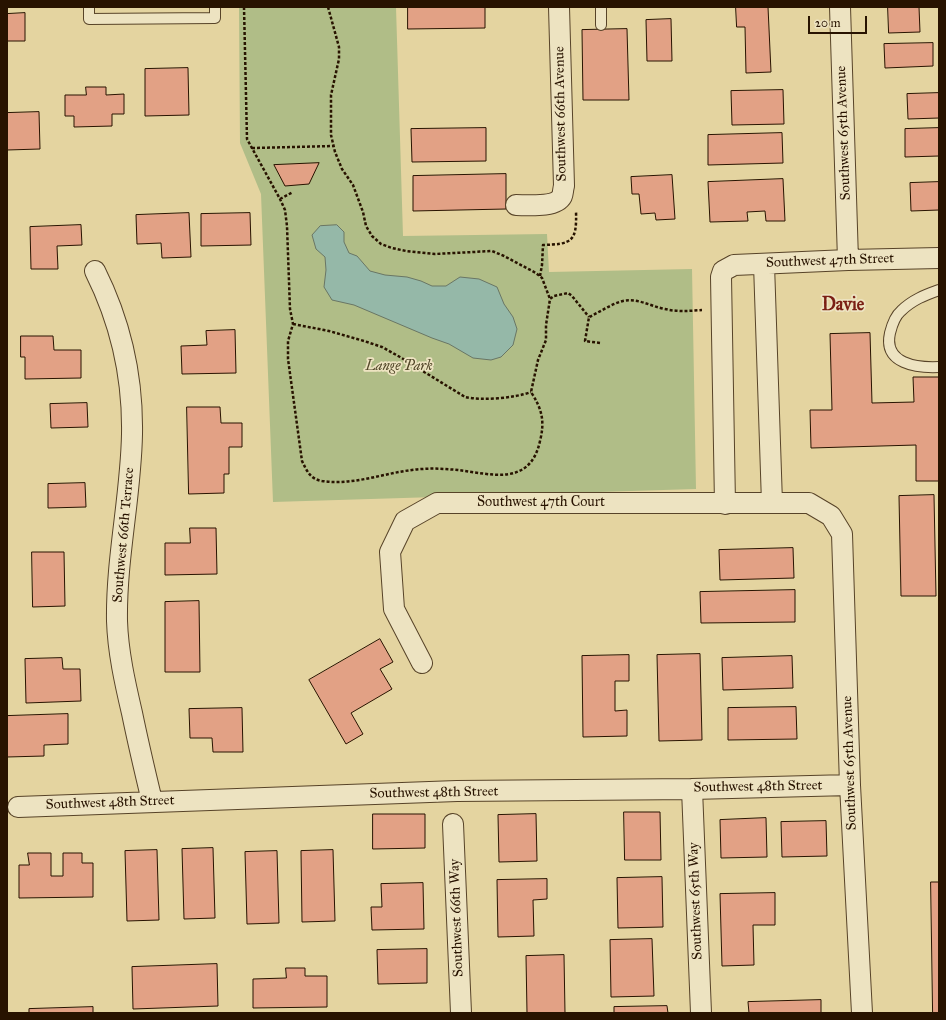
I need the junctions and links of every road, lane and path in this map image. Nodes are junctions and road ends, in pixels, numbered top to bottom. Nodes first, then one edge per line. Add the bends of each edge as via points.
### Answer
1 (89, 7) edge
2 (215, 7) edge
3 (244, 7) edge
4 (328, 7) edge
5 (559, 7) edge
6 (601, 7) edge
7 (840, 7) edge
8 (601, 25) dead end
9 (334, 146) junction
10 (252, 148) junction
11 (294, 192) dead end
12 (280, 198) junction
13 (516, 205) dead end
14 (939, 258) edge
15 (848, 260) junction
16 (764, 264) junction
17 (95, 271) dead end
18 (939, 290) edge
19 (550, 299) junction
20 (722, 309) junction
21 (589, 317) junction
22 (293, 324) junction
23 (600, 342) dead end
24 (939, 367) edge
25 (531, 392) junction
26 (772, 503) junction
27 (725, 504) junction
28 (831, 516) joint
29 (422, 663) dead end
30 (850, 785) junction
31 (692, 789) junction
32 (152, 801) junction
33 (18, 807) dead end
34 (453, 824) dead end
35 (460, 1013) edge
36 (701, 1013) edge
37 (862, 1013) edge

1 - 2 lane via 89,19 215,18
3 - 10 path via 247,139
4 - 9 path via 340,59 331,95 331,135
5 - 13 street, Southwest 66th Avenue via 564,180 562,196 557,202 548,204
6 - 8 lane
7 - 15 street, Southwest 65th Avenue
9 - 10 path
9 - 19 path via 342,169 353,185 366,226 381,244 406,251 435,254 492,251 536,273 542,278
10 - 12 path
11 - 12 path
12 - 22 path via 287,226 290,309
14 - 15 street, Southwest 47th Street
15 - 16 street, Southwest 47th Street
16 - 20 street, Southwest 47th Street via 734,265 724,271 721,277
16 - 26 street
17 - 32 street, Southwest 66th Terrace via 115,317 131,397 132,442 117,621 125,685
18 - 24 lane via 917,299 900,312 892,323 889,335 890,348 903,362 915,366
19 - 21 path via 568,293
19 - 25 path via 546,340 538,360
20 - 21 path via 665,310 642,302 628,301
20 - 27 street
21 - 23 path via 585,341
22 - 25 path via 329,331 382,347 465,397 475,399 521,396
22 - 25 path via 288,341 288,359 294,405 302,461 307,473 314,479 353,481 427,469 502,476 515,473 526,467 534,457 543,429 542,415
26 - 27 street, Southwest 47th Court
26 - 28 street, Southwest 47th Court via 809,502
27 - 29 street, Southwest 47th Court via 436,503 405,522 390,552 394,609
28 - 30 street, Southwest 65th Avenue via 842,534
30 - 31 street, Southwest 48th Street
30 - 37 street, Southwest 65th Avenue
31 - 32 street, Southwest 48th Street via 458,791
31 - 36 street, Southwest 65th Way
32 - 33 street, Southwest 48th Street
34 - 35 street, Southwest 66th Way

